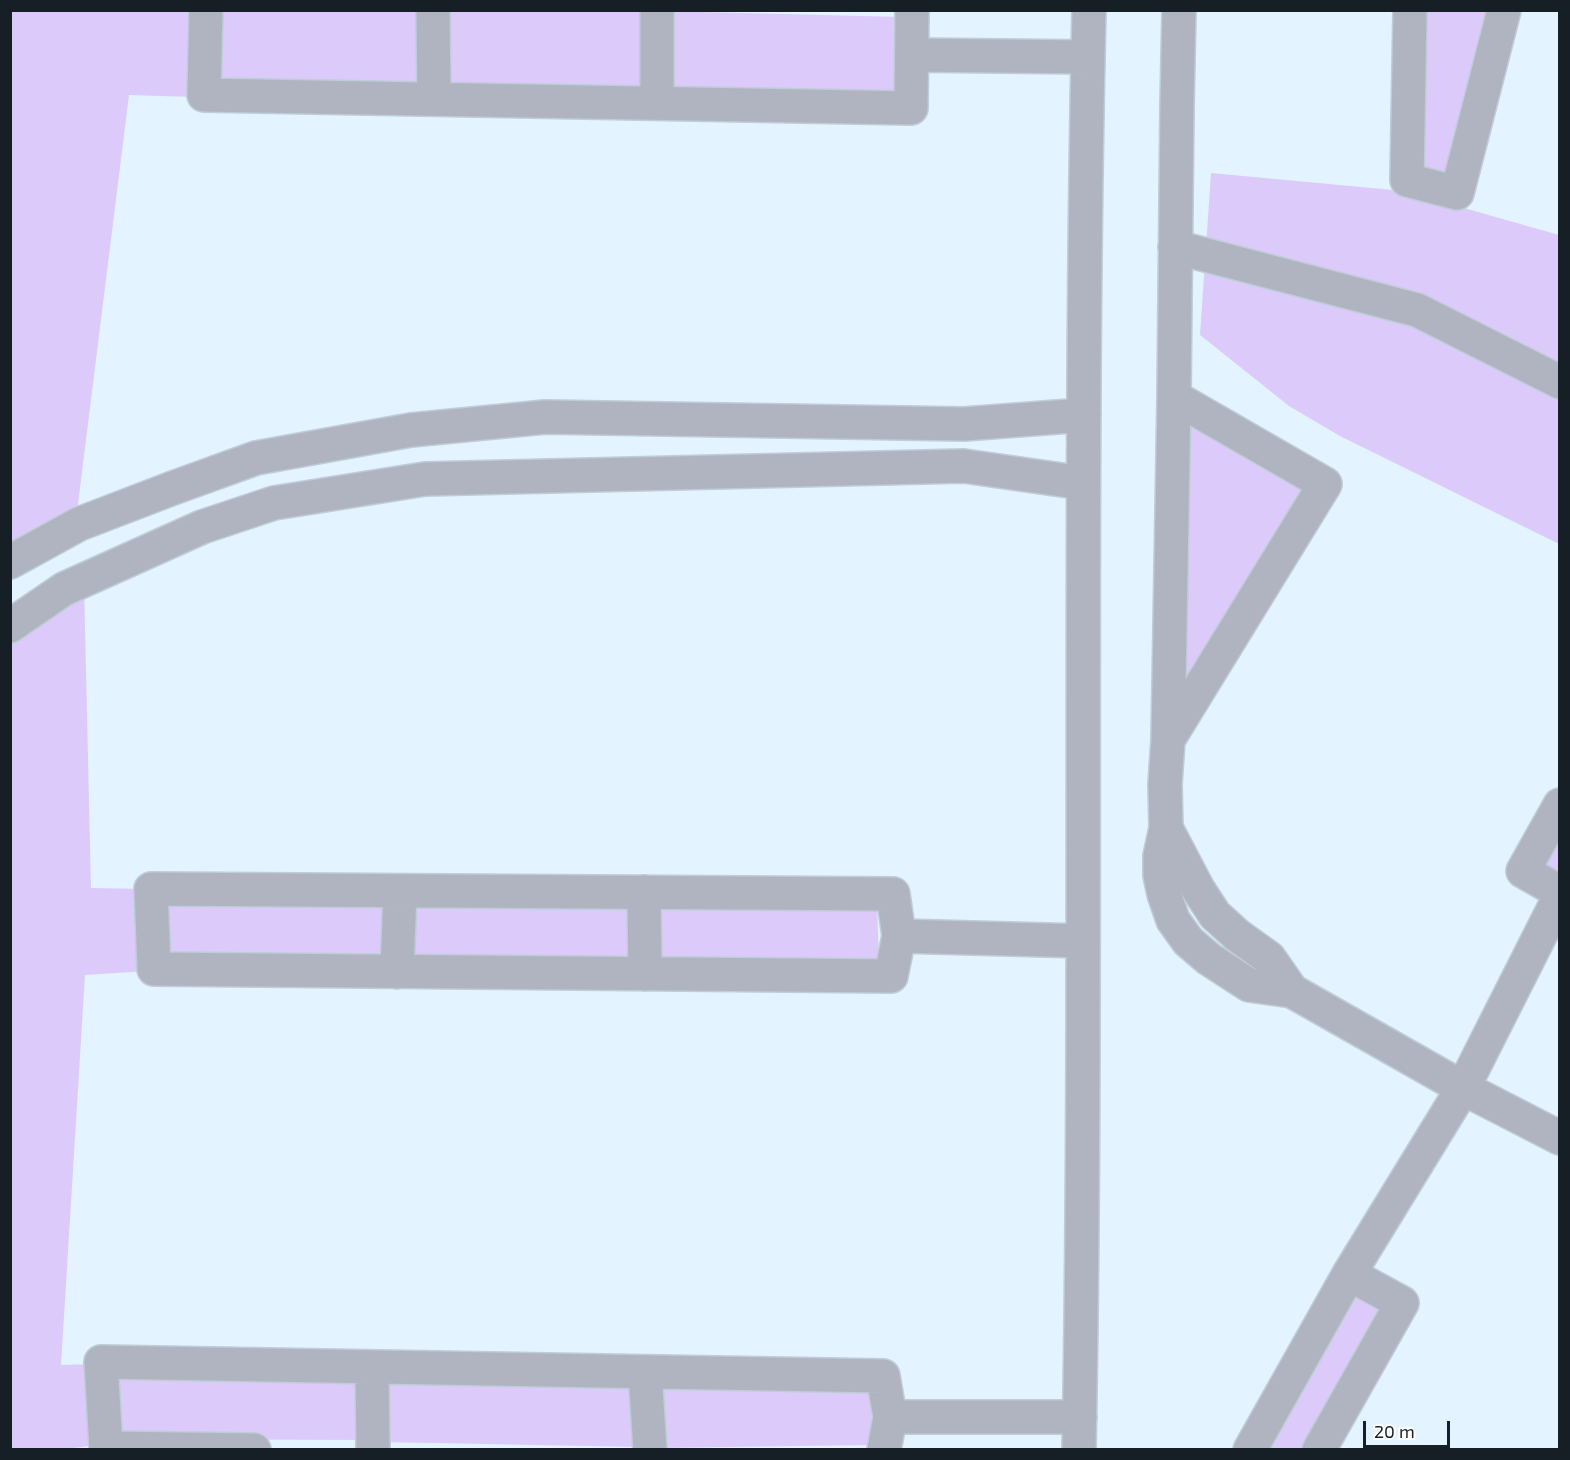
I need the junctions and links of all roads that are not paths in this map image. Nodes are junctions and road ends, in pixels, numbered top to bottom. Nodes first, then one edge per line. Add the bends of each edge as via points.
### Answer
1 (206, 10) edge
2 (433, 10) edge
3 (657, 10) edge
4 (912, 10) edge
5 (1089, 10) edge
6 (1179, 10) edge
7 (1410, 10) edge
8 (1504, 10) edge
9 (912, 55) junction
10 (1088, 57) junction
11 (434, 99) junction
12 (657, 103) junction
13 (1175, 247) junction
14 (1560, 382) edge
15 (1174, 397) junction
16 (1084, 414) junction
17 (964, 424) junction
18 (964, 466) junction
19 (1083, 483) junction
20 (57, 537) junction
21 (10, 562) edge
22 (64, 589) junction
23 (10, 626) edge
24 (1168, 740) junction
25 (1560, 805) edge
26 (400, 891) junction
27 (644, 892) junction
28 (1560, 894) edge
29 (899, 936) junction
30 (1083, 941) junction
31 (397, 972) junction
32 (645, 974) junction
33 (1463, 1088) junction
34 (1560, 1138) edge
35 (1349, 1274) junction
36 (372, 1367) junction
37 (645, 1372) junction
38 (890, 1417) junction
39 (1080, 1417) junction
40 (254, 1449) edge
41 (373, 1449) edge
42 (650, 1449) edge
43 (884, 1449) edge
44 (1079, 1449) edge
45 (1250, 1449) edge
46 (1319, 1449) edge

1 - 11 street via 204,95
2 - 11 street
3 - 12 street
4 - 9 street
5 - 10 street
6 - 13 street
7 - 8 street via 1407,180 1457,193
9 - 10 street
9 - 12 street via 910,108
10 - 16 street
11 - 12 street
13 - 14 street via 1417,310
13 - 15 street
15 - 24 street
15 - 24 street via 1325,484
16 - 17 street
16 - 19 street
17 - 18 street
17 - 20 street via 545,417 411,430 256,458 79,524
18 - 19 street
18 - 22 street via 425,478 274,503 202,527
19 - 30 street
20 - 21 street
20 - 22 street
22 - 23 street
24 - 33 street via 1166,828 1215,915 1269,958 1293,991
25 - 28 street via 1523,871
26 - 27 street
26 - 31 street
26 - 31 street via 151,889 154,969
27 - 29 street via 893,894
27 - 32 street
28 - 33 street
29 - 30 street
29 - 32 street via 891,976
30 - 39 street
31 - 32 street
33 - 34 street
33 - 35 street
35 - 45 street
35 - 46 street via 1402,1303
36 - 37 street
36 - 40 street via 101,1362 106,1448
36 - 41 street
37 - 38 street via 883,1376
37 - 42 street
38 - 39 street
38 - 43 street
39 - 44 street

